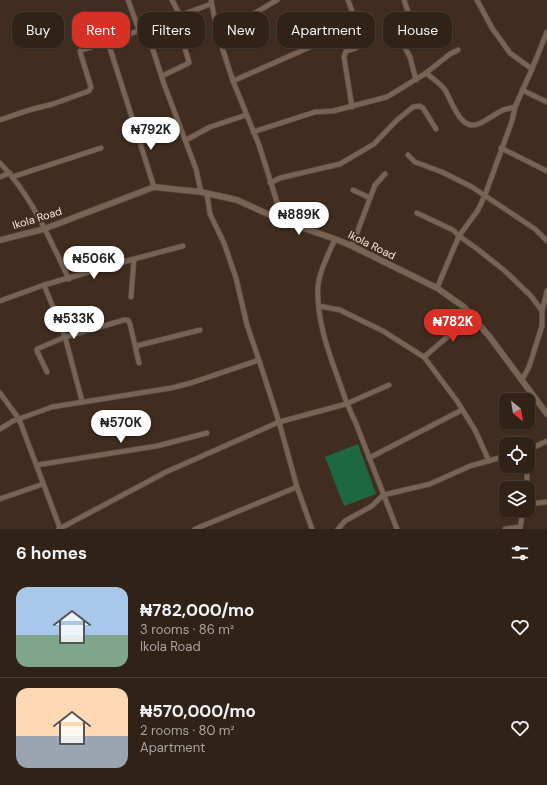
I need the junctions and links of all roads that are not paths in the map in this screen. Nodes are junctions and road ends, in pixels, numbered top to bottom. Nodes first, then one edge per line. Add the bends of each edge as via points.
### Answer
1 (128, 0) edge
2 (172, 0) edge
3 (277, 0) edge
4 (348, 0) edge
5 (404, 0) edge
6 (477, 0) edge
7 (211, 2) edge
8 (177, 12) edge
9 (188, 12) edge
10 (213, 12) edge
11 (257, 12) edge
12 (138, 27) edge
13 (547, 32) edge
14 (546, 42) edge
15 (89, 48) edge
16 (110, 48) edge
17 (153, 48) edge
18 (185, 48) edge
19 (222, 48) edge
20 (308, 48) edge
21 (458, 50) dead end
22 (532, 69) junction
23 (426, 73) junction
24 (162, 76) junction
25 (416, 80) junction
26 (232, 81) junction
27 (522, 90) junction
28 (547, 102) edge
29 (352, 107) junction
30 (515, 107) junction
31 (246, 115) junction
32 (0, 120) edge
33 (436, 129) dead end
34 (254, 132) junction
35 (186, 140) junction
36 (101, 148) dead end
37 (501, 148) junction
38 (408, 155) dead end
39 (0, 163) edge
40 (547, 171) edge
41 (385, 174) dead end
42 (11, 175) junction
43 (0, 177) edge
44 (270, 183) junction
45 (154, 187) junction
46 (353, 190) dead end
47 (204, 193) junction
48 (485, 195) junction
49 (370, 198) junction
50 (417, 213) dead end
51 (283, 221) junction
52 (44, 229) junction
53 (459, 236) junction
54 (335, 239) junction
55 (0, 240) edge
56 (547, 241) edge
57 (183, 246) dead end
58 (352, 246) junction
59 (134, 259) junction
60 (69, 279) junction
61 (44, 285) junction
62 (437, 288) junction
63 (547, 292) edge
64 (131, 297) dead end
65 (0, 301) edge
66 (319, 306) junction
67 (542, 311) junction
68 (479, 323) junction
69 (200, 330) dead end
70 (65, 337) junction
71 (136, 346) junction
72 (424, 357) junction
73 (259, 360) junction
74 (138, 363) dead end
75 (47, 372) dead end
76 (521, 379) junction
77 (389, 385) dead end
78 (0, 393) edge
79 (82, 401) junction
80 (346, 404) junction
81 (462, 410) junction
82 (547, 414) edge
83 (19, 419) junction
84 (279, 422) junction
85 (0, 429) edge
86 (207, 433) dead end
87 (547, 441) edge
88 (535, 447) edge
89 (369, 458) junction
90 (499, 458) edge
91 (489, 461) junction
92 (37, 465) junction
93 (43, 484) junction
94 (297, 487) junction
95 (383, 496) junction
96 (0, 499) edge
97 (547, 502) edge
98 (535, 503) edge
99 (522, 517) edge
100 (520, 528) edge
101 (59, 529) edge
102 (195, 529) edge
103 (312, 529) edge
104 (338, 529) edge
105 (397, 529) edge
106 (505, 529) edge

1 - 12 street
2 - 8 street
3 - 11 street
4 - 29 street via 362,39 361,44 346,51 344,57
5 - 25 street via 412,24 401,40 410,57
6 - 22 street via 492,28 510,53
7 - 9 street
7 - 10 street
13 - 14 street
14 - 22 street
15 - 32 street via 80,51 91,87 89,91
16 - 45 street
17 - 24 street
18 - 24 street via 189,62
19 - 26 street
20 - 26 street
21 - 23 street
22 - 27 street
23 - 25 street
23 - 30 street via 446,91 464,123 471,126 478,125 503,110
24 - 35 street
25 - 29 street via 387,97
26 - 31 street
27 - 28 street
27 - 30 street
29 - 34 street via 315,112
30 - 37 street
31 - 34 street
31 - 35 street via 210,127
33 - 44 street via 423,108 416,106 374,144 340,164 280,178
34 - 44 street
35 - 47 street
36 - 42 street
37 - 40 street
37 - 48 street
38 - 48 street via 415,162 442,172
39 - 42 street
41 - 49 street via 374,185
42 - 43 street
42 - 52 street via 29,199
44 - 51 street
45 - 47 street, Ikola Road
45 - 52 street, Ikola Road
46 - 49 street
47 - 51 street, Ikola Road via 238,200
47 - 73 street via 236,278 247,325
48 - 53 street via 475,215
48 - 56 street via 535,229
49 - 58 street
50 - 53 street via 453,230
51 - 54 street, Ikola Road
52 - 55 street, Ikola Road
52 - 60 street
53 - 62 street
53 - 67 street via 505,271 531,296
54 - 58 street, Ikola Road
54 - 66 street via 320,276
57 - 59 street
58 - 62 street, Ikola Road
59 - 60 street
59 - 64 street
60 - 61 street
61 - 65 street
61 - 70 street
62 - 68 street, Ikola Road via 464,307
63 - 67 street
66 - 72 street via 340,310 383,331
66 - 80 street via 322,330
67 - 76 street via 542,326 529,366
68 - 72 street via 460,326
68 - 76 street, Ikola Road
69 - 71 street
70 - 71 street via 128,320
70 - 75 street via 36,350
70 - 79 street
71 - 74 street
72 - 81 street
73 - 79 street via 171,388
73 - 84 street
76 - 82 street, Ikola Road
77 - 80 street
78 - 83 street
79 - 83 street via 52,407
80 - 84 street
80 - 89 street
81 - 89 street
81 - 91 street via 475,430
83 - 85 street
83 - 92 street
84 - 94 street
84 - 101 street via 166,472
86 - 92 street via 157,446
87 - 88 street
89 - 95 street
90 - 91 street
91 - 95 street via 462,469 430,484
92 - 93 street
93 - 96 street
93 - 101 street
94 - 102 street
94 - 103 street
95 - 104 street via 372,506 345,521
95 - 105 street
97 - 98 street
99 - 100 street
100 - 106 street

